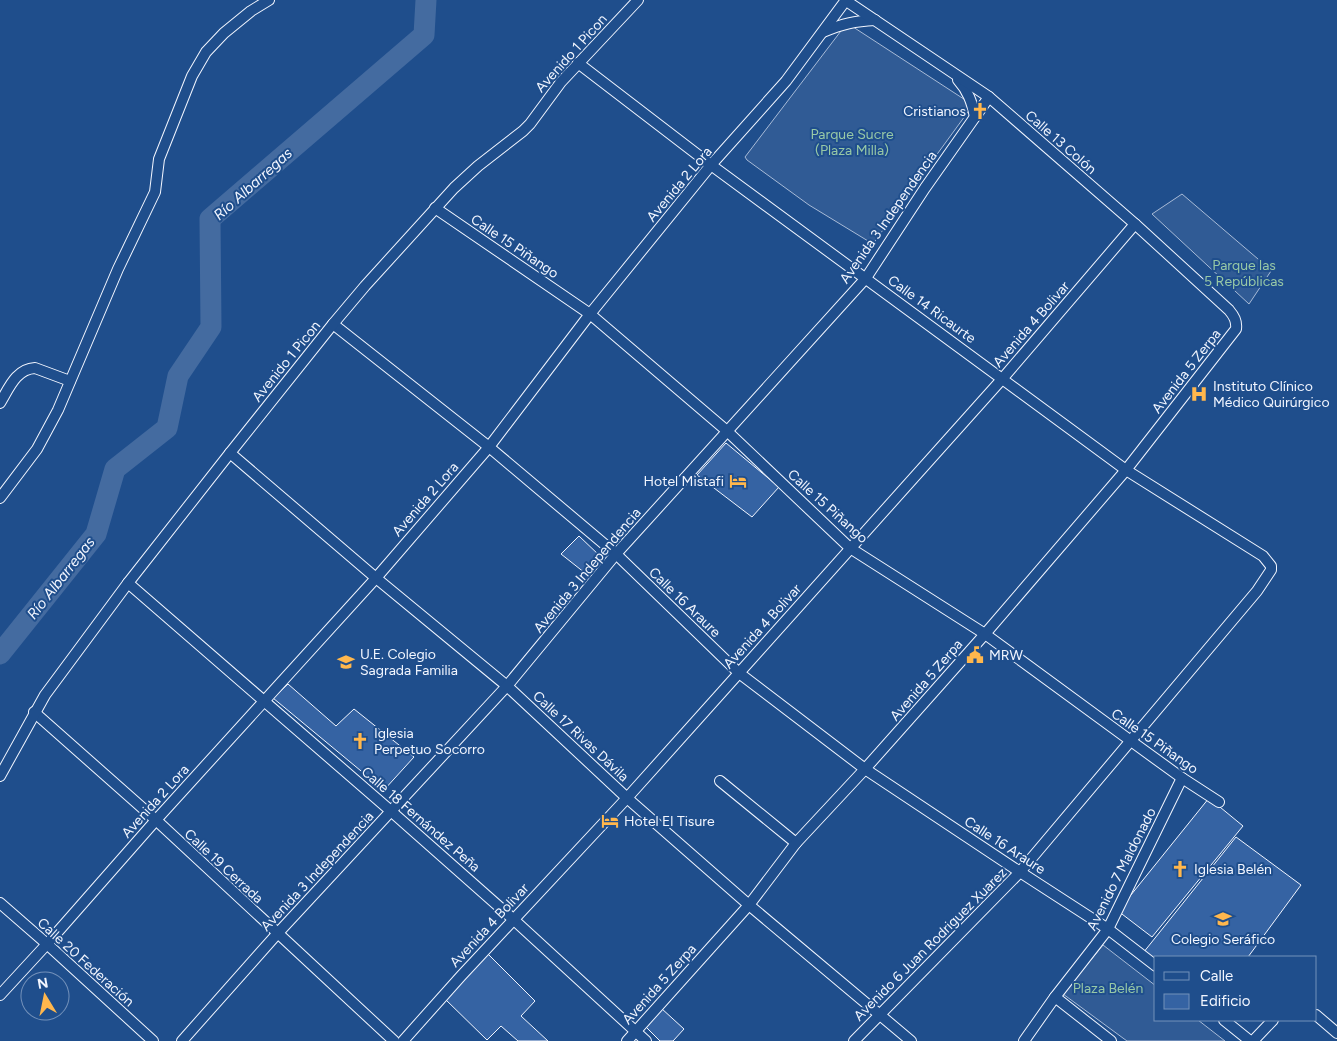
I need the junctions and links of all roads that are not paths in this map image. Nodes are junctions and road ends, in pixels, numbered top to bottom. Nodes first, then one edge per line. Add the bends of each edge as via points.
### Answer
1 (269, 0) edge
2 (638, 0) edge
3 (845, 0) edge
4 (875, 20) junction
5 (822, 33) junction
6 (578, 63) junction
7 (950, 71) junction
8 (988, 97) junction
9 (975, 116) junction
10 (712, 165) junction
11 (435, 208) junction
12 (1135, 224) junction
13 (866, 278) junction
14 (590, 314) junction
15 (333, 324) junction
16 (1236, 329) joint
17 (1003, 378) junction
18 (70, 381) junction
19 (0, 403) edge
20 (727, 431) junction
21 (489, 447) junction
22 (230, 453) junction
23 (1126, 470) junction
24 (0, 498) edge
25 (850, 548) junction
26 (616, 554) junction
27 (1271, 570) joint
28 (376, 578) junction
29 (128, 583) junction
30 (984, 634) junction
31 (739, 673) junction
32 (507, 686) junction
33 (265, 701) junction
34 (34, 712) junction
35 (1131, 741) junction
36 (865, 769) junction
37 (0, 776) edge
38 (1182, 778) junction
39 (720, 781) dead end
40 (627, 798) junction
41 (1219, 802) dead end
42 (392, 812) junction
43 (156, 820) junction
44 (796, 843) junction
45 (1020, 872) junction
46 (0, 903) edge
47 (749, 906) junction
48 (514, 919) junction
49 (1108, 929) junction
50 (277, 934) junction
51 (47, 944) junction
52 (1154, 964) edge
53 (0, 995) edge
54 (1056, 997) junction
55 (879, 1015) junction
56 (1317, 1016) edge
57 (1225, 1021) edge
58 (1272, 1021) edge
59 (635, 1032) junction
60 (1337, 1033) edge
61 (153, 1041) edge
62 (182, 1041) edge
63 (394, 1041) edge
64 (403, 1041) edge
65 (627, 1041) edge
66 (646, 1041) edge
67 (854, 1041) edge
68 (911, 1041) edge
69 (1024, 1041) edge
70 (1111, 1041) edge
71 (1252, 1041) edge

1 - 18 street via 224,33 206,52 192,76 159,159 155,192
2 - 6 street, Avenido 1 Picon
3 - 4 street, Calle 13 Colón
3 - 5 street, Avenida 2 Lora
4 - 5 street via 853,22
4 - 7 street, Calle 13 Colón
5 - 10 street, Avenida 2 Lora via 786,82
6 - 10 street, Calle 14 Ricaurte
6 - 11 street, Avenido 1 Picon via 530,124 478,166
7 - 8 street, Calle 13 Colón
7 - 9 street via 967,91
8 - 9 street, Avenida 3 Independencia
8 - 12 street, Calle 13 Colón
9 - 13 street, Avenida 3 Independencia
10 - 13 street, Calle 14 Ricaurte
10 - 14 street, Avenida 2 Lora
11 - 14 street, Calle 15 Piñango
11 - 15 street, Avenido 1 Picon
12 - 16 street, Calle 13 Colón via 1229,310 1237,324
12 - 17 street, Avenida 4 Bolivar
13 - 17 street, Calle 14 Ricaurte
13 - 20 street, Avenida 3 Independencia
14 - 20 street, Calle 15 Piñango
14 - 21 street, Avenida 2 Lora
15 - 21 street, Calle 16 Araure
15 - 22 street, Avenido 1 Picon
16 - 23 street, Avenida 5 Zerpa
17 - 23 street, Calle 14 Ricaurte
17 - 25 street, Avenida 4 Bolivar
18 - 19 street via 30,368 16,377
18 - 24 street via 37,448
20 - 25 street, Calle 15 Piñango
20 - 26 street, Avenida 3 Independencia
21 - 26 street, Calle 16 Araure
21 - 28 street, Avenida 2 Lora
22 - 28 street, Calle 17 Rivas Dávila
22 - 29 street, Avenido 1 Picon
23 - 27 street, Calle 14 Ricaurte via 1263,556
23 - 30 street, Avenida 5 Zerpa
25 - 30 street, Calle 15 Piñango
25 - 31 street, Avenida 4 Bolivar
26 - 31 street, Calle 16 Araure
26 - 32 street, Avenida 3 Independencia
27 - 35 street, Avenido 6 Juan Rodriguez Xuarez
28 - 32 street, Calle 17 Rivas Dávila
28 - 33 street, Avenida 2 Lora
29 - 33 street, Calle 18 Fernández Peña
29 - 34 street, Avenido 1 Picon
30 - 35 street, Calle 15 Piñango
30 - 36 street, Avenida 5 Zerpa
31 - 36 street, Calle 16 Araure
31 - 40 street, Avenida 4 Bolivar
32 - 40 street, Calle 17 Rivas Dávila
32 - 42 street, Avenida 3 Independencia
33 - 42 street, Calle 18 Fernández Peña
33 - 43 street, Avenida 2 Lora
34 - 37 street, Avenido 1 Picon
34 - 43 street, Calle 19 Cerrada
35 - 38 street, Calle 15 Piñango
35 - 45 street, Avenido 6 Juan Rodriguez Xuarez
36 - 44 street, Avenida 5 Zerpa
36 - 45 street, Calle 16 Araure
38 - 41 street, Calle 15 Piñango
38 - 49 street, Avenido 7 Maldonado
39 - 44 street
40 - 47 street, Calle 17 Rivas Dávila
40 - 48 street, Avenida 4 Bolivar
42 - 48 street, Calle 18 Fernández Peña
42 - 50 street, Avenida 3 Independencia
43 - 50 street, Calle 19 Cerrada
43 - 51 street, Avenida 2 Lora
44 - 47 street, Avenida 5 Zerpa
45 - 49 street, Calle 16 Araure
45 - 55 street, Avenido 6 Juan Rodriguez Xuarez
46 - 51 street, Calle 20 Federación
47 - 55 street, Calle 17 Rivas Dávila
47 - 59 street, Avenida 5 Zerpa
48 - 59 street, Calle 18 Fernández Peña
48 - 64 street, Avenida 4 Bolivar
49 - 52 street, Calle 16 Araure
49 - 54 street, Avenido 7 Maldonado
50 - 62 street, Avenida 3 Independencia
50 - 63 street, Calle 19 Cerrada
51 - 53 street, Avenida 2 Lora
51 - 61 street, Calle 20 Federación
54 - 69 street, Avenido 7 Maldonado
54 - 70 street
55 - 67 street, Avenido 6 Juan Rodriguez Xuarez
55 - 68 street, Calle 17 Rivas Dávila
56 - 60 street
57 - 71 street
58 - 71 street
59 - 65 street, Avenida 5 Zerpa
59 - 66 street, Calle 18 Fernández Peña

